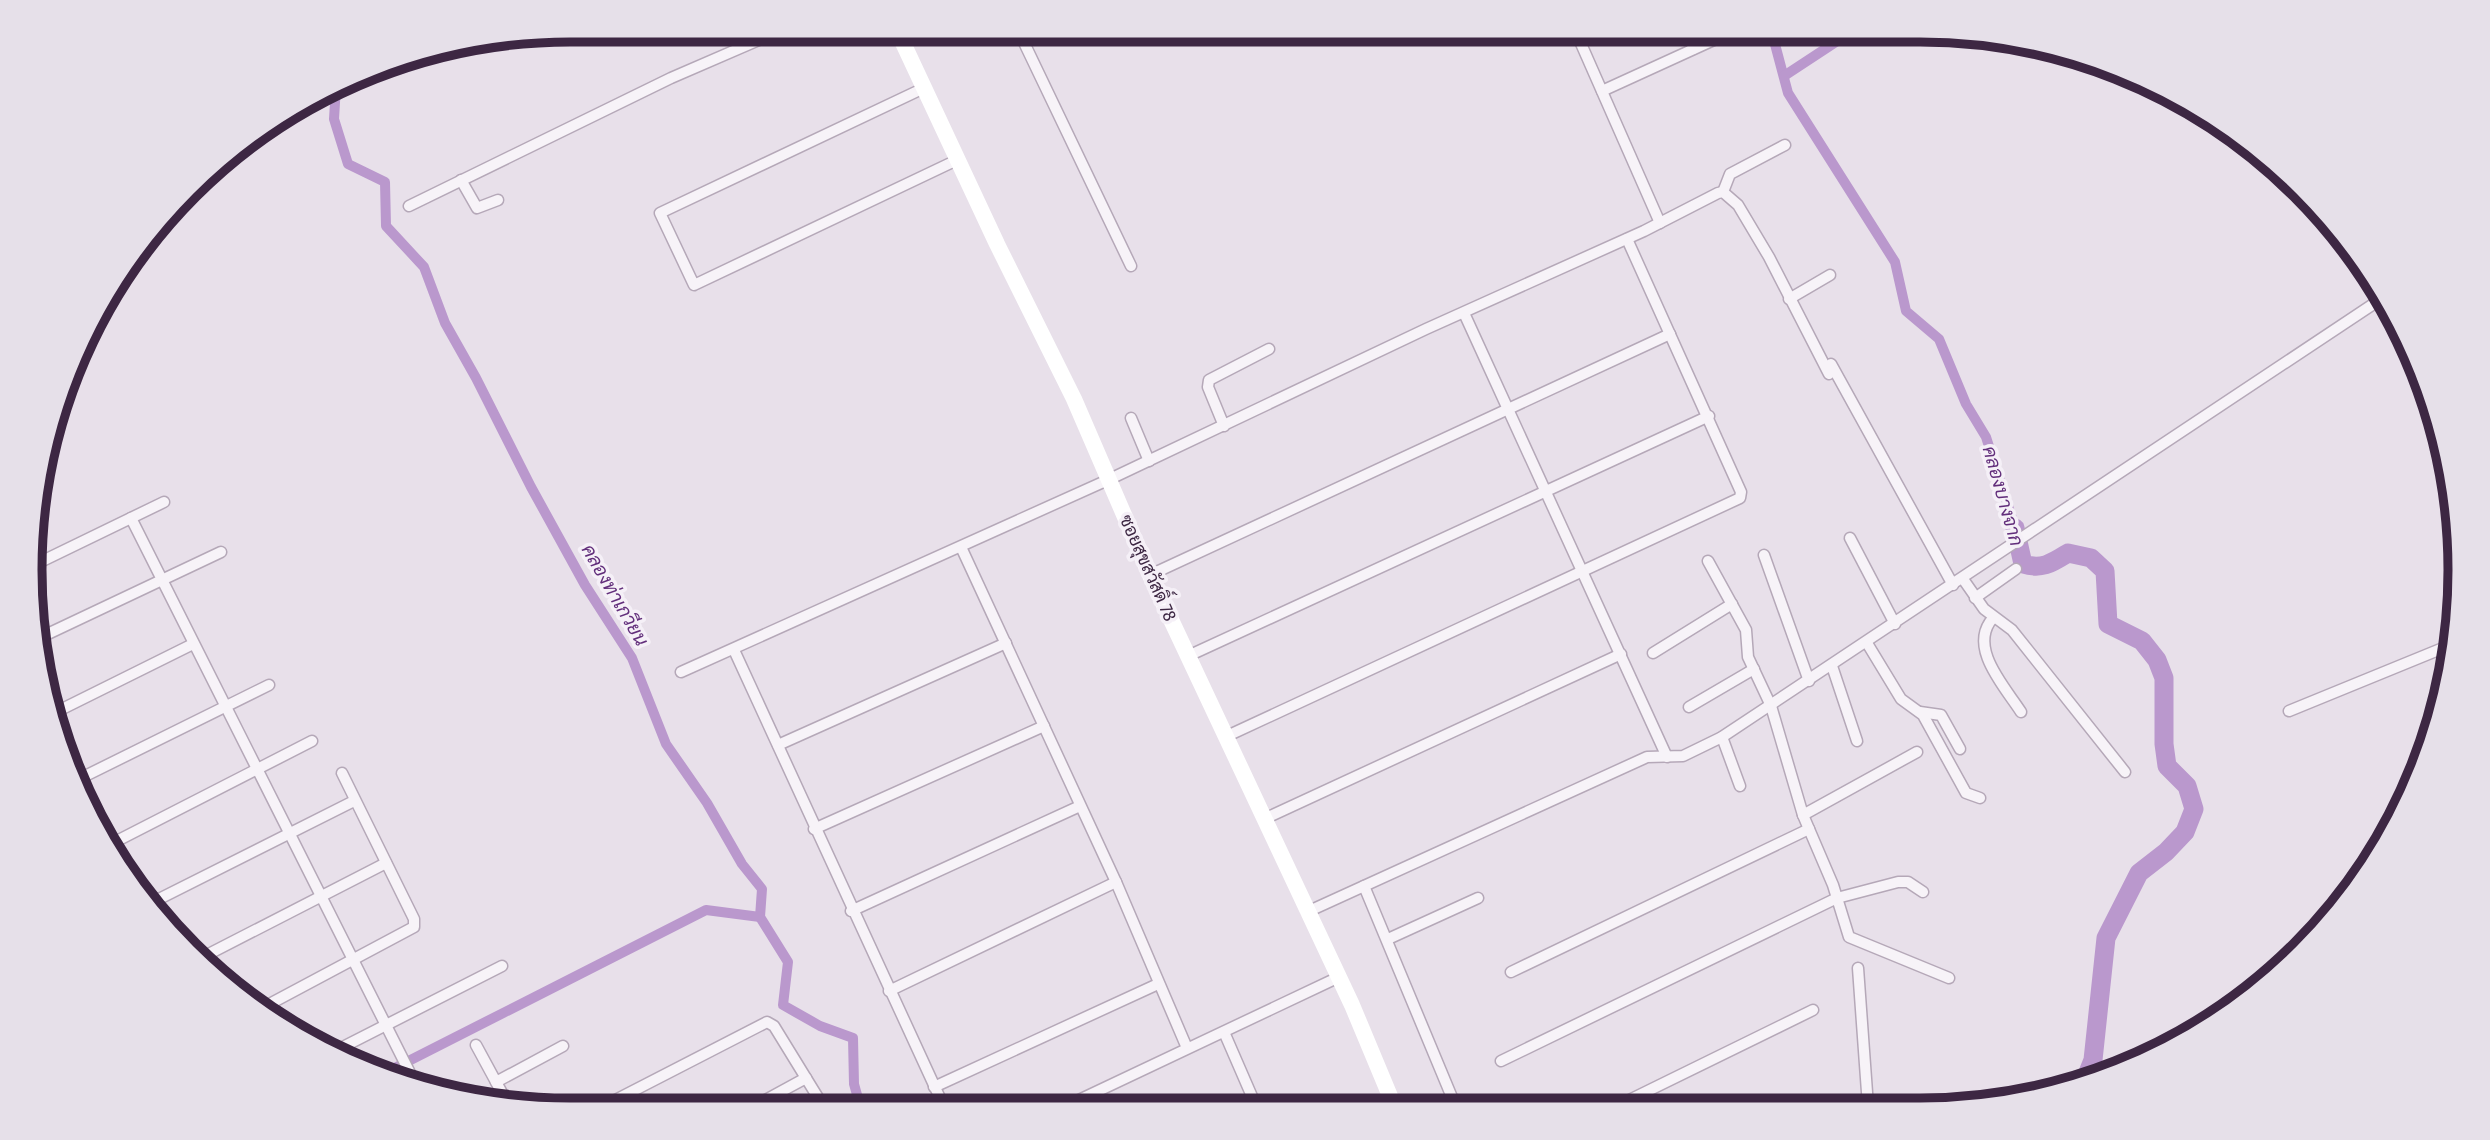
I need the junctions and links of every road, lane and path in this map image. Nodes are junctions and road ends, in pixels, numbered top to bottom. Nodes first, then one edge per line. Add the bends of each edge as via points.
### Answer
1 (754, 42) edge
2 (903, 42) edge
3 (1024, 42) edge
4 (1580, 42) edge
5 (1692, 42) edge
6 (1709, 42) edge
7 (1693, 49) junction
8 (924, 88) junction
9 (1602, 91) junction
10 (1785, 145) dead end
11 (957, 160) junction
12 (461, 180) junction
13 (1723, 192) junction
14 (498, 200) dead end
15 (409, 205) dead end
16 (1660, 223) junction
17 (1627, 239) junction
18 (1131, 266) dead end
19 (1830, 275) dead end
20 (1788, 299) junction
21 (2375, 303) edge
22 (1464, 313) junction
23 (1805, 320) dead end
24 (1670, 334) junction
25 (1269, 349) dead end
26 (1829, 374) dead end
27 (1508, 410) junction
28 (1709, 416) junction
29 (1131, 418) dead end
30 (1224, 426) junction
31 (1149, 461) junction
32 (1110, 479) junction
33 (1545, 492) junction
34 (164, 502) dead end
35 (131, 518) junction
36 (1850, 538) dead end
37 (961, 547) junction
38 (221, 552) dead end
39 (1764, 555) dead end
40 (1708, 561) dead end
41 (42, 562) edge
42 (2017, 569) dead end
43 (1581, 573) junction
44 (1150, 575) junction
45 (162, 580) junction
46 (1958, 582) junction
47 (1975, 598) junction
48 (1732, 604) junction
49 (1993, 618) junction
50 (1895, 624) junction
51 (46, 635) edge
52 (1867, 642) junction
53 (1006, 643) junction
54 (193, 644) junction
55 (2442, 649) edge
56 (734, 650) junction
57 (1653, 653) dead end
58 (1621, 654) junction
59 (1188, 656) junction
60 (1832, 666) junction
61 (1754, 669) junction
62 (681, 672) dead end
63 (1809, 681) junction
64 (269, 685) dead end
65 (1771, 706) junction
66 (225, 707) junction
67 (1689, 707) dead end
68 (61, 710) edge
69 (2289, 711) dead end
70 (1920, 712) junction
71 (2021, 712) dead end
72 (1044, 726) junction
73 (1225, 737) junction
74 (1722, 737) junction
75 (312, 741) dead end
76 (1857, 741) dead end
77 (778, 745) junction
78 (1960, 749) dead end
79 (1917, 752) dead end
80 (1667, 757) junction
81 (257, 769) junction
82 (2125, 772) dead end
83 (342, 773) dead end
84 (84, 777) edge
85 (1740, 786) dead end
86 (1980, 798) dead end
87 (354, 801) junction
88 (1080, 806) junction
89 (1803, 814) junction
90 (1264, 819) junction
91 (814, 829) junction
92 (1809, 829) junction
93 (289, 834) junction
94 (117, 841) edge
95 (386, 863) junction
96 (1116, 882) junction
97 (1364, 886) junction
98 (1923, 892) dead end
99 (322, 897) junction
100 (1478, 898) dead end
101 (1837, 898) junction
102 (158, 900) edge
103 (851, 911) junction
104 (1307, 912) junction
105 (1388, 939) junction
106 (209, 954) edge
107 (354, 961) junction
108 (502, 966) dead end
109 (1858, 968) dead end
110 (1511, 972) dead end
111 (1339, 977) junction
112 (1949, 978) dead end
113 (1158, 984) junction
114 (889, 991) junction
115 (270, 1004) edge
116 (1813, 1010) dead end
117 (386, 1025) junction
118 (1224, 1032) junction
119 (475, 1045) dead end
120 (563, 1046) dead end
121 (342, 1047) edge
122 (1187, 1048) junction
123 (1501, 1061) dead end
124 (410, 1073) edge
125 (806, 1079) junction
126 (496, 1082) junction
127 (934, 1087) junction
128 (502, 1093) edge
129 (619, 1098) edge
130 (770, 1098) edge
131 (818, 1098) edge
132 (940, 1098) edge
133 (1083, 1098) edge
134 (1253, 1098) edge
135 (1391, 1098) edge
136 (1452, 1098) edge
137 (1633, 1098) edge
138 (1867, 1098) edge

1 - 12 street
2 - 8 street, ซอยสุขสวัสดิ์ 78
3 - 18 street
4 - 9 street
5 - 7 street
6 - 7 street
7 - 9 street
8 - 11 street, ซอยสุขสวัสดิ์ 78
8 - 11 street via 660,213 694,285
9 - 16 street
10 - 13 street via 1730,174
11 - 32 street, ซอยสุขสวัสดิ์ 78
12 - 14 street via 477,208
12 - 15 street
13 - 16 street
13 - 20 street via 1738,205
16 - 17 street
17 - 22 street
17 - 24 street
19 - 20 street
20 - 26 street
21 - 46 street
22 - 27 street
22 - 30 street
23 - 46 street
24 - 27 street
24 - 28 street
25 - 30 street via 1209,380
27 - 33 street
27 - 44 street
28 - 33 street
28 - 43 street via 1740,498
29 - 31 street
30 - 31 street
31 - 32 street
32 - 37 street
32 - 44 street, ซอยสุขสวัสดิ์ 78
33 - 43 street
33 - 59 street
34 - 35 street
35 - 41 street
35 - 45 street
36 - 50 street
37 - 53 street
37 - 56 street
38 - 45 street
39 - 63 street
40 - 48 street
42 - 47 street
43 - 58 street
43 - 73 street
44 - 59 street, ซอยสุขสวัสดิ์ 78
45 - 51 street
45 - 54 street
46 - 47 street
46 - 50 street
47 - 49 street
48 - 57 street
48 - 61 street via 1746,630 1746,651
49 - 71 street via 1985,632 1987,659
49 - 82 street via 2012,630
50 - 52 street
52 - 60 street
52 - 70 street via 1901,699
53 - 72 street
53 - 77 street
54 - 66 street
54 - 68 street
55 - 69 street
56 - 62 street
56 - 77 street
58 - 80 street
58 - 90 street
59 - 73 street, ซอยสุขสวัสดิ์ 78
60 - 63 street
60 - 76 street
61 - 65 street
61 - 67 street
63 - 65 street
64 - 66 street
65 - 74 street
65 - 89 street
66 - 81 street
66 - 84 street
70 - 78 street via 1941,715
70 - 86 street via 1966,793
72 - 88 street
72 - 91 street
73 - 90 street, ซอยสุขสวัสดิ์ 78
74 - 80 street via 1683,756
74 - 85 street
75 - 81 street
77 - 91 street
79 - 89 street
80 - 97 street via 1647,757
81 - 93 street
81 - 94 street
83 - 87 street
87 - 93 street
87 - 95 street
88 - 96 street
88 - 103 street
89 - 92 street
90 - 104 street, ซอยสุขสวัสดิ์ 78
91 - 103 street
92 - 101 street
92 - 110 street
93 - 99 street
93 - 102 street
95 - 99 street
95 - 107 street via 414,927
96 - 113 street
96 - 114 street
97 - 104 street
97 - 105 street
98 - 101 street via 1908,882 1898,882
99 - 106 street
99 - 107 street
100 - 105 street
101 - 112 street via 1849,937
101 - 123 street
103 - 114 street
104 - 111 street, ซอยสุขสวัสดิ์ 78
105 - 136 street
107 - 115 street
107 - 117 street
108 - 117 street
109 - 138 street
111 - 118 street
111 - 135 street, ซอยสุขสวัสดิ์ 78
113 - 122 street
113 - 127 street
114 - 127 street
116 - 137 street
117 - 121 street
117 - 124 street
118 - 122 street
118 - 134 street
119 - 126 street
120 - 126 street
122 - 133 street
125 - 129 street via 774,1026 767,1022
125 - 130 street
125 - 131 street
126 - 128 street
127 - 132 street

